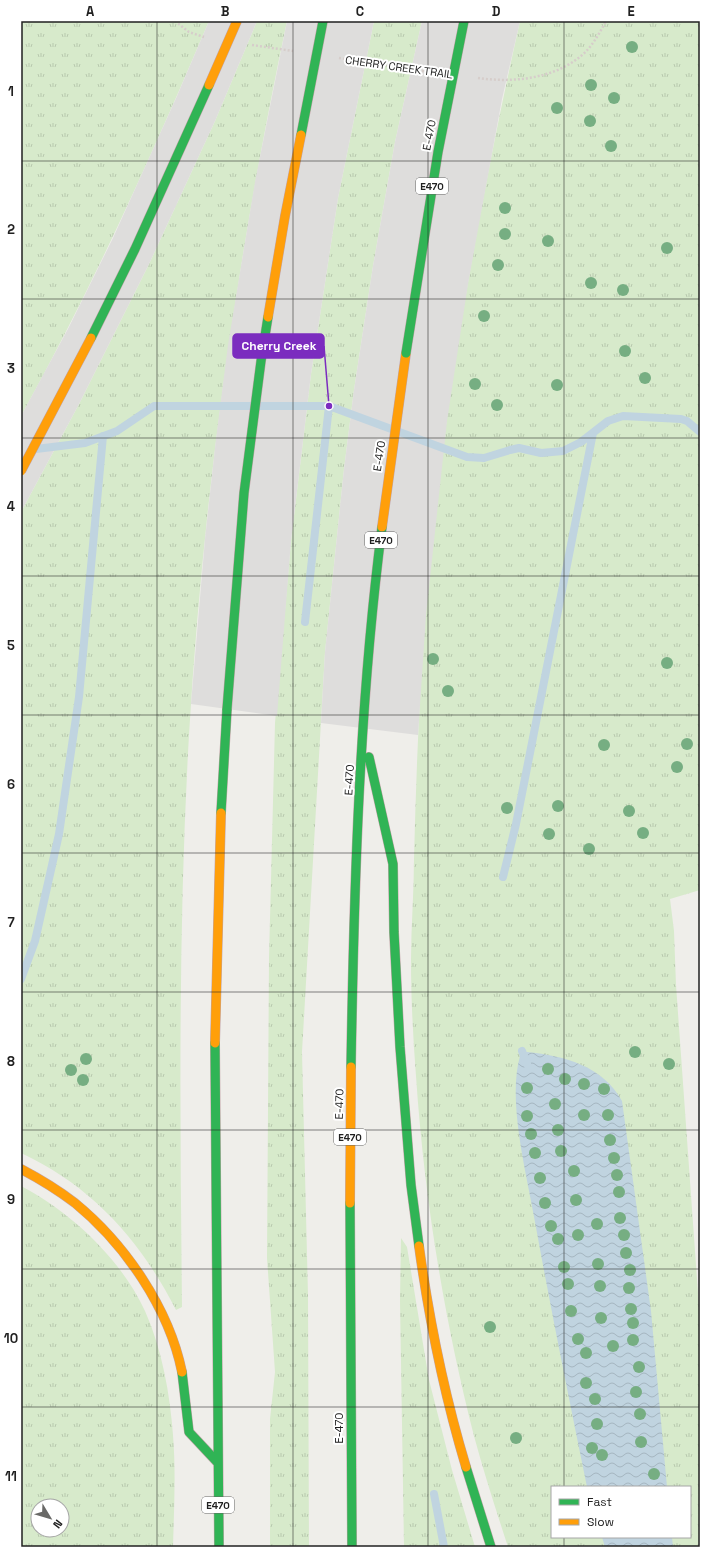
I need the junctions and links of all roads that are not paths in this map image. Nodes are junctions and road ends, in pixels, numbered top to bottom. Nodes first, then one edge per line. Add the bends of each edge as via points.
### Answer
1 (237, 21) edge
2 (323, 21) edge
3 (464, 21) edge
4 (21, 471) edge
5 (363, 728) junction
6 (21, 1169) edge
7 (218, 1463) junction
8 (219, 1547) edge
9 (352, 1547) edge
10 (490, 1547) edge

1 - 4 highway, bridge via 115,291
2 - 7 highway, E470, bridge via 285,216 261,361 244,493 227,709 219,843 216,963
3 - 5 highway, E-470 / E470, bridge via 432,183 390,460
5 - 9 highway, E-470 / E470 via 352,1000
5 - 10 highway via 393,864 400,1047 412,1185 423,1272 458,1440
6 - 7 highway via 62,1193 94,1219 138,1271 161,1311 178,1357 184,1384 189,1432
7 - 8 highway, E470

